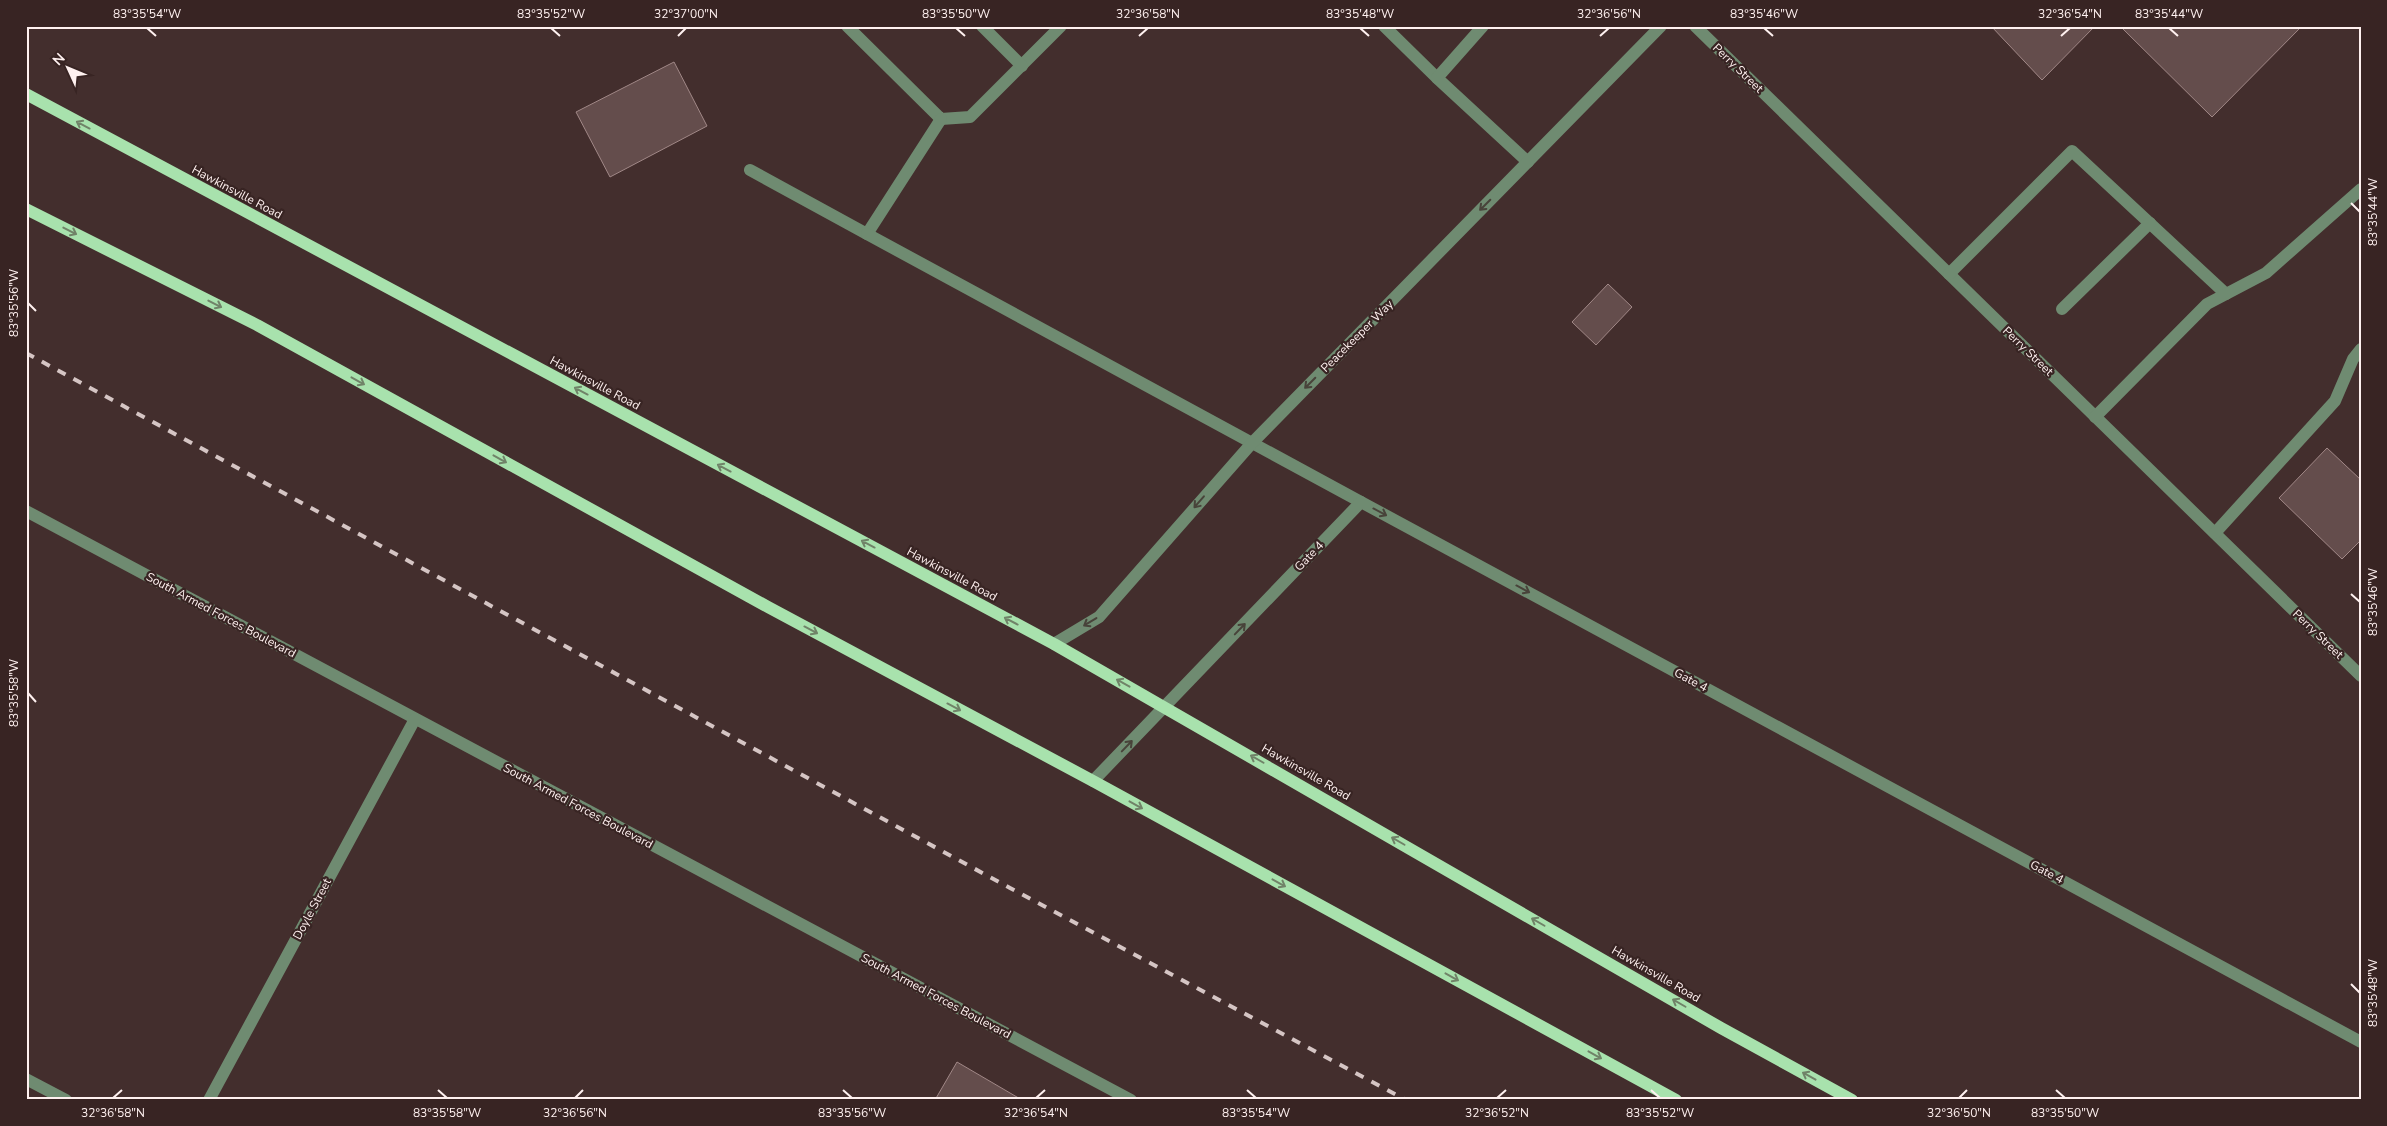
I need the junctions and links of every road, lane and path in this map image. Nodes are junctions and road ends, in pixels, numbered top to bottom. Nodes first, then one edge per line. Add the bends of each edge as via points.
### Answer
1 (847, 26) edge
2 (982, 26) edge
3 (1061, 26) edge
4 (1384, 26) edge
5 (1483, 26) edge
6 (1661, 26) edge
7 (1695, 26) edge
8 (1022, 66) junction
9 (1437, 78) junction
10 (26, 94) edge
11 (941, 119) junction
12 (1524, 166) junction
13 (750, 170) dead end
14 (2361, 190) edge
15 (26, 209) edge
16 (2150, 223) junction
17 (866, 234) junction
18 (1949, 274) junction
19 (2226, 294) junction
20 (2062, 309) dead end
21 (2361, 349) edge
22 (2095, 417) junction
23 (1252, 442) junction
24 (1361, 502) junction
25 (26, 511) edge
26 (2214, 533) junction
27 (1054, 644) junction
28 (2361, 676) edge
29 (1165, 706) junction
30 (415, 719) junction
31 (1093, 781) junction
32 (2361, 1042) edge
33 (26, 1079) edge
34 (66, 1100) edge
35 (209, 1100) edge
36 (1131, 1100) edge
37 (1676, 1100) edge
38 (1852, 1100) edge

1 - 11 street
2 - 8 street
3 - 8 street
4 - 9 street
5 - 9 street
6 - 12 street, Peacekeeper Way
7 - 18 street, Perry Street
8 - 11 street via 970,117
9 - 12 street
27 -> 10 main road, Hawkinsville Road
11 - 17 street
12 -> 23 street, Peacekeeper Way
13 - 17 street
14 - 19 street via 2266,272
15 -> 31 main road via 257,325 768,607
16 - 18 street via 2072,152
16 - 19 street
16 - 20 street
17 - 23 street
18 - 22 street, Perry Street
19 - 22 street via 2207,304
21 - 26 street via 2352,359 2335,401
22 - 26 street, Perry Street
23 - 24 street
23 -> 27 street, Peacekeeper Way via 1099,617
29 -> 24 street, Gate 4
24 -> 32 street, Gate 4
25 - 30 street, South Armed Forces Boulevard
26 - 28 street, Perry Street
29 -> 27 main road, Hawkinsville Road
31 -> 29 street, Gate 4
38 -> 29 main road, Hawkinsville Road via 1721,1028
30 - 35 street, Doyle Street
30 - 36 street, South Armed Forces Boulevard
31 -> 37 main road
33 - 34 street

